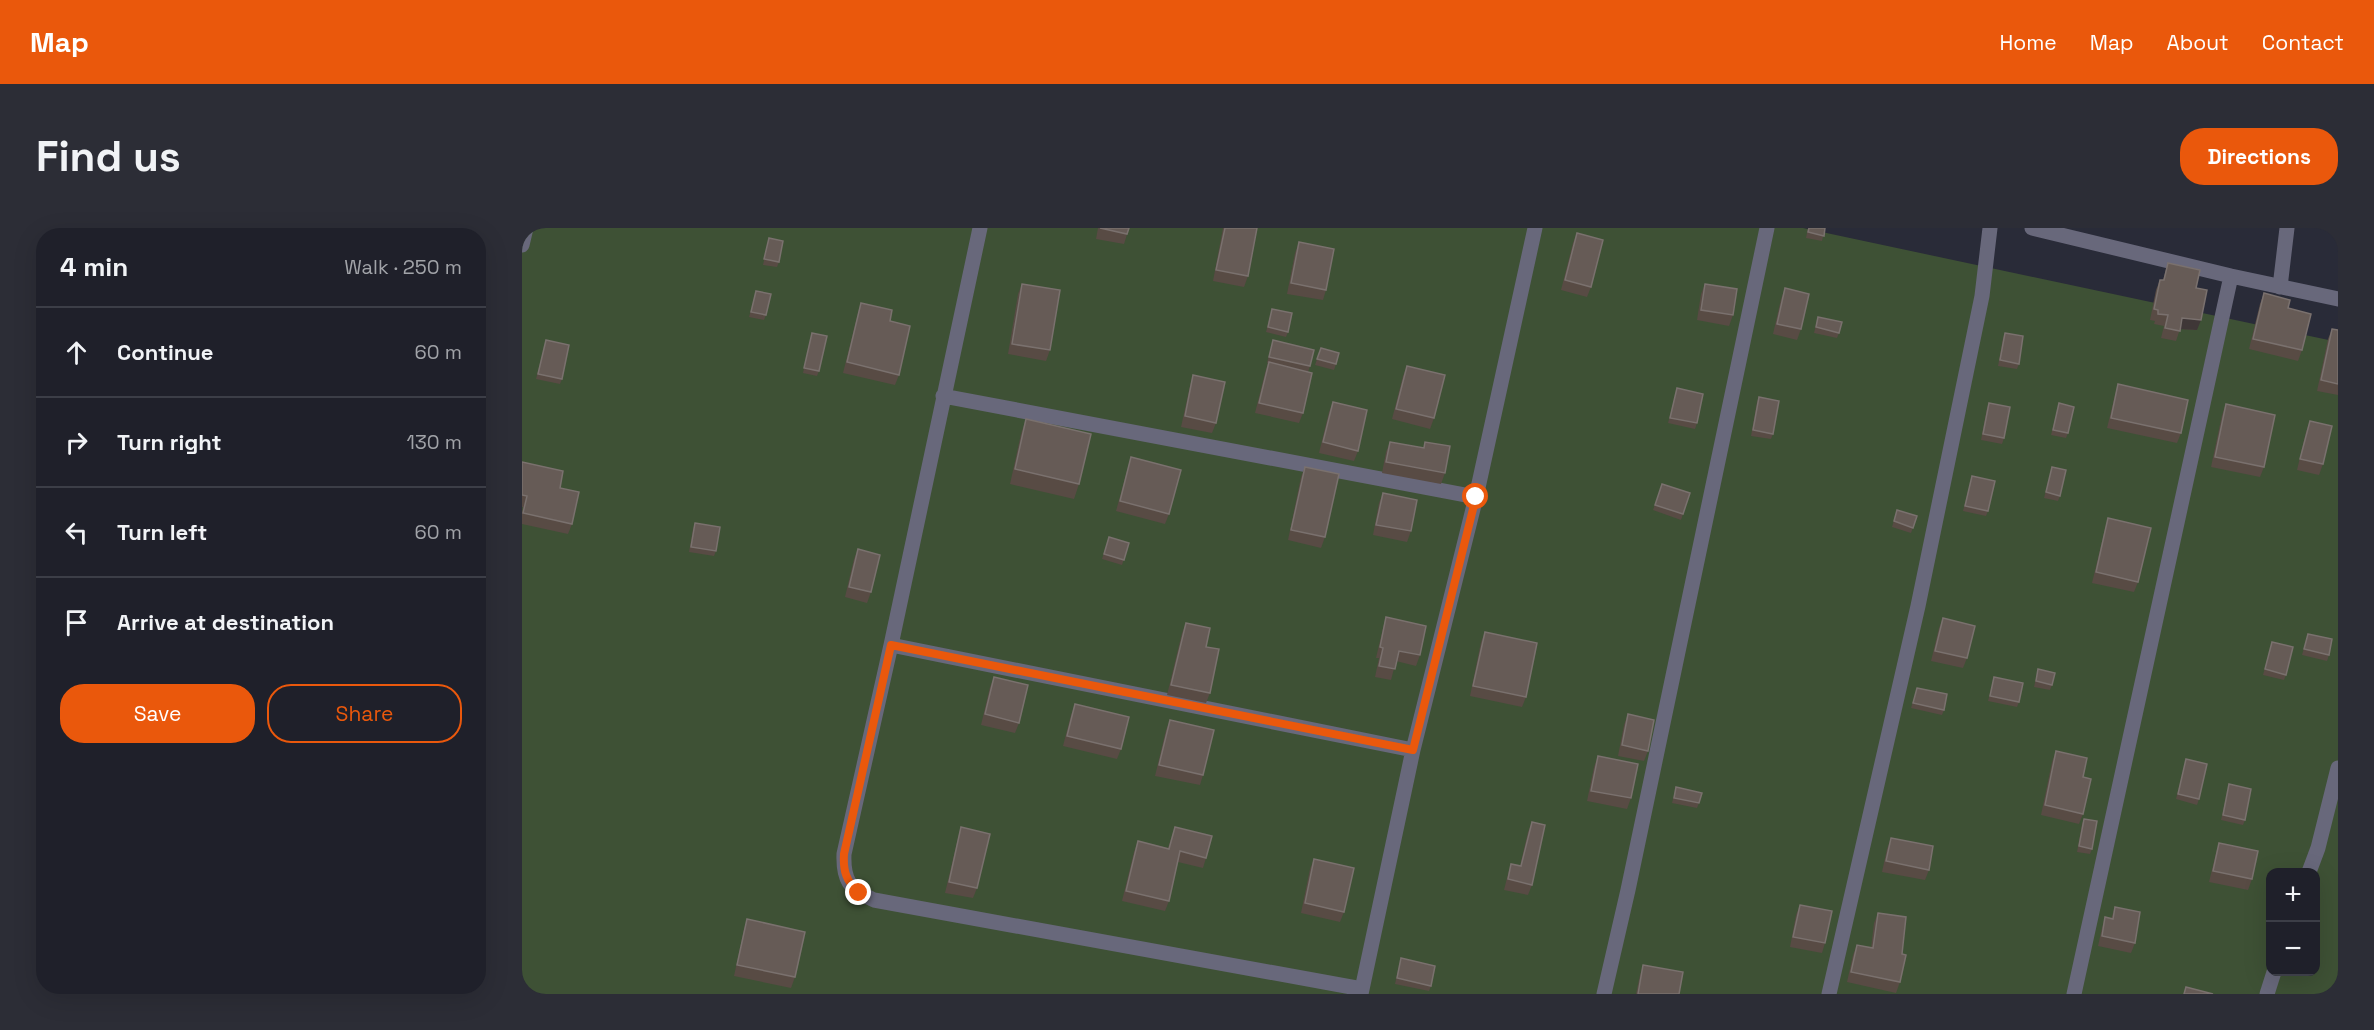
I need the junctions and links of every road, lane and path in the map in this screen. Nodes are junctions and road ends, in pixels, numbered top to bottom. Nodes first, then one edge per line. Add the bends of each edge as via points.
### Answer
1 (526, 228) edge
2 (980, 228) edge
3 (1534, 228) edge
4 (1767, 228) edge
5 (1990, 228) edge
6 (2032, 228) edge
7 (2288, 228) edge
8 (522, 245) edge
9 (2231, 276) junction
10 (2280, 287) junction
11 (2338, 299) edge
12 (943, 396) junction
13 (1476, 497) junction
14 (891, 645) junction
15 (1413, 750) junction
16 (2338, 768) edge
17 (2311, 868) edge
18 (2273, 976) edge
19 (1362, 991) edge
20 (1604, 994) edge
21 (1829, 994) edge
22 (2074, 994) edge
23 (2267, 994) edge

1 - 8 street
2 - 12 street
3 - 13 street
4 - 20 street
5 - 21 street via 1982,296 1920,594
6 - 9 street
7 - 10 street
9 - 10 street
9 - 22 street
10 - 11 street
12 - 13 street
12 - 14 street
13 - 15 street
14 - 15 street
14 - 19 street via 844,854 843,871 859,893 874,900
15 - 19 street
16 - 17 street
18 - 23 street

